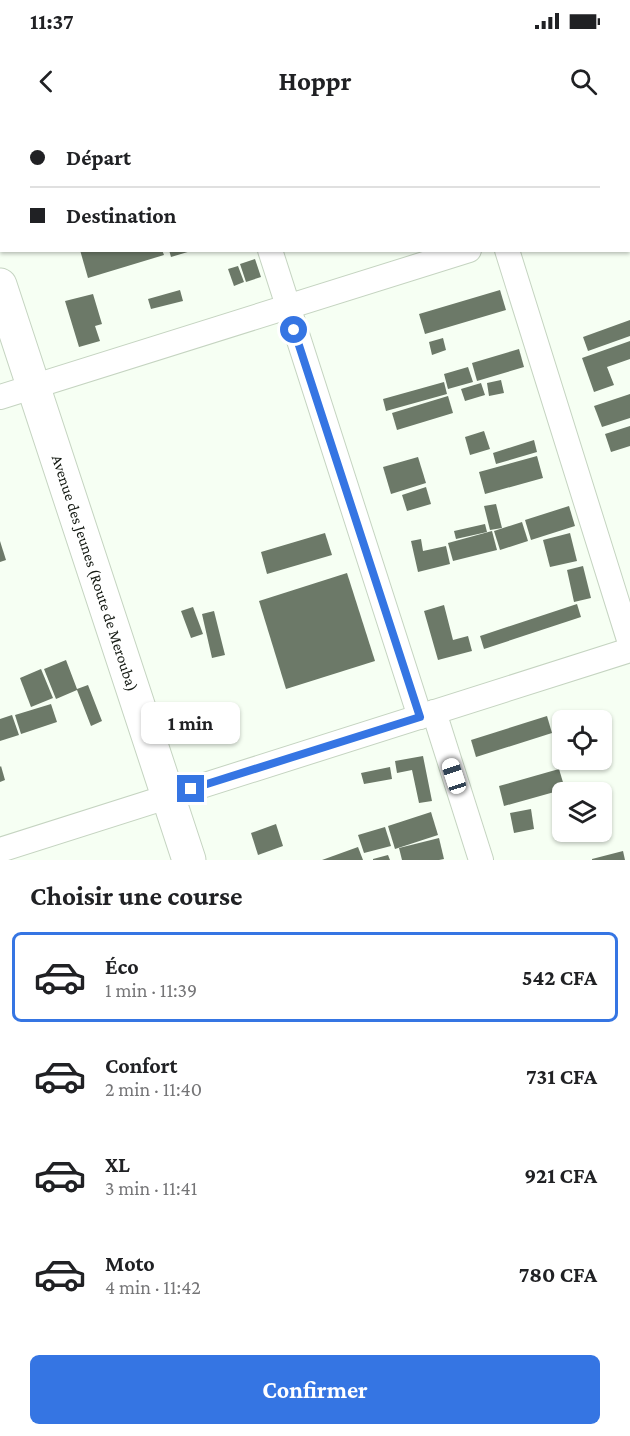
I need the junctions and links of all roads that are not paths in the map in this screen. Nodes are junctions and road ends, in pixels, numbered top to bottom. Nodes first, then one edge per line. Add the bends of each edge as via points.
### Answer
1 (271, 252) edge
2 (463, 252) edge
3 (508, 252) edge
4 (0, 285) edge
5 (287, 307) junction
6 (33, 386) junction
7 (0, 397) edge
8 (630, 643) edge
9 (630, 650) edge
10 (427, 715) junction
11 (169, 796) junction
12 (0, 850) edge
13 (189, 860) edge
14 (481, 860) edge

1 - 5 street
2 - 5 street
3 - 8 street
4 - 6 main road, Avenue des Jeunes (Route de Merouba)
5 - 6 street
5 - 10 street
6 - 7 street
6 - 11 main road, Avenue des Jeunes (Route de Merouba)
9 - 10 street
10 - 11 street
10 - 14 street
11 - 12 street
11 - 13 main road, Avenue des Jeunes (Route de Merouba)

